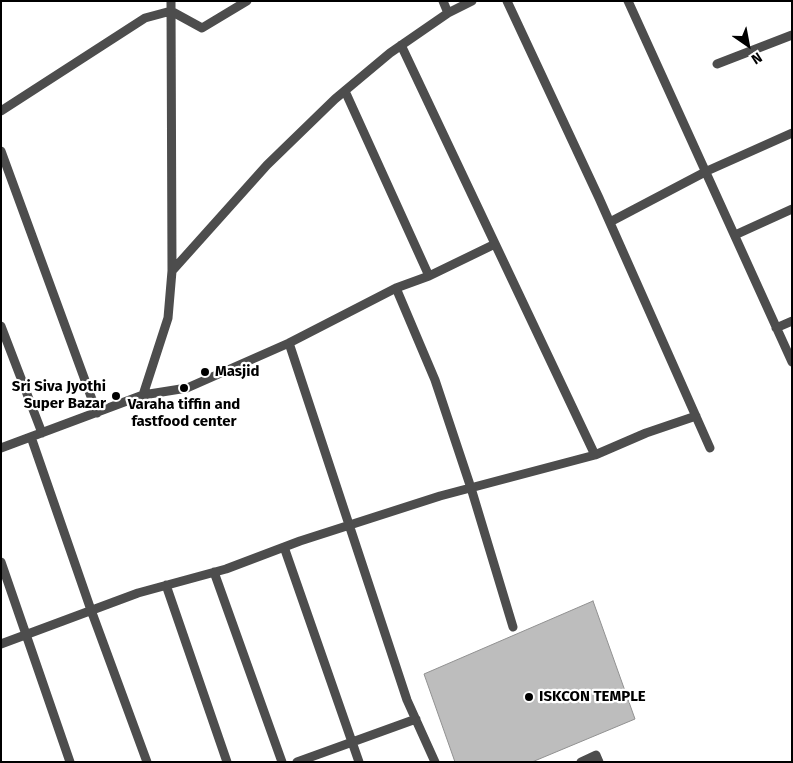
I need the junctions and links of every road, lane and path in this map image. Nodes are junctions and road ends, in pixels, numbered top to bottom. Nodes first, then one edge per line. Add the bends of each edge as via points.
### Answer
1 (171, 1) edge
2 (247, 1) edge
3 (443, 1) edge
4 (472, 1) edge
5 (507, 1) edge
6 (628, 1) edge
7 (171, 11) junction
8 (448, 13) junction
9 (792, 35) edge
10 (401, 45) junction
11 (717, 64) dead end
12 (345, 91) junction
13 (1, 111) edge
14 (792, 133) edge
15 (1, 151) edge
16 (707, 171) junction
17 (792, 209) edge
18 (610, 222) junction
19 (735, 235) junction
20 (495, 244) junction
21 (172, 271) junction
22 (429, 276) junction
23 (396, 288) junction
24 (792, 321) edge
25 (1, 326) edge
26 (776, 328) junction
27 (289, 343) junction
28 (792, 362) edge
29 (143, 395) junction
30 (97, 413) junction
31 (696, 416) junction
32 (42, 433) junction
33 (31, 437) junction
34 (1, 448) edge
35 (710, 448) dead end
36 (595, 455) junction
37 (471, 488) junction
38 (349, 526) junction
39 (284, 547) junction
40 (1, 562) edge
41 (214, 572) junction
42 (166, 585) junction
43 (91, 610) junction
44 (513, 627) dead end
45 (25, 636) junction
46 (1, 644) edge
47 (416, 719) junction
48 (352, 742) junction
49 (70, 762) edge
50 (147, 762) edge
51 (227, 762) edge
52 (282, 762) edge
53 (297, 762) edge
54 (359, 762) edge
55 (435, 762) edge
56 (581, 762) edge
57 (598, 762) edge

1 - 7 street
2 - 7 street via 202,28
3 - 8 street
4 - 8 street
5 - 18 street
6 - 16 street
7 - 13 street via 145,18
7 - 21 street
8 - 10 street
9 - 11 street
10 - 12 street
10 - 20 street
12 - 21 street via 266,165
12 - 22 street
14 - 16 street
15 - 30 street
16 - 18 street
16 - 19 street
17 - 19 street
18 - 31 street
19 - 26 street
20 - 22 street
20 - 36 street
21 - 29 street via 168,318
22 - 23 street
23 - 27 street
23 - 37 street via 435,380
24 - 26 street
25 - 32 street
26 - 28 street
27 - 29 street via 187,388
27 - 38 street
29 - 30 street
30 - 32 street
31 - 35 street
31 - 36 street
32 - 33 street
33 - 34 street
33 - 43 street
36 - 37 street
37 - 38 street
37 - 44 street
38 - 39 street
38 - 47 street
39 - 41 street
39 - 48 street
40 - 45 street
41 - 42 street
41 - 52 street
42 - 43 street
42 - 51 street
43 - 45 street
43 - 50 street
45 - 46 street
45 - 49 street
47 - 48 street
47 - 55 street
48 - 53 street
48 - 54 street
56 - 57 street via 596,755

